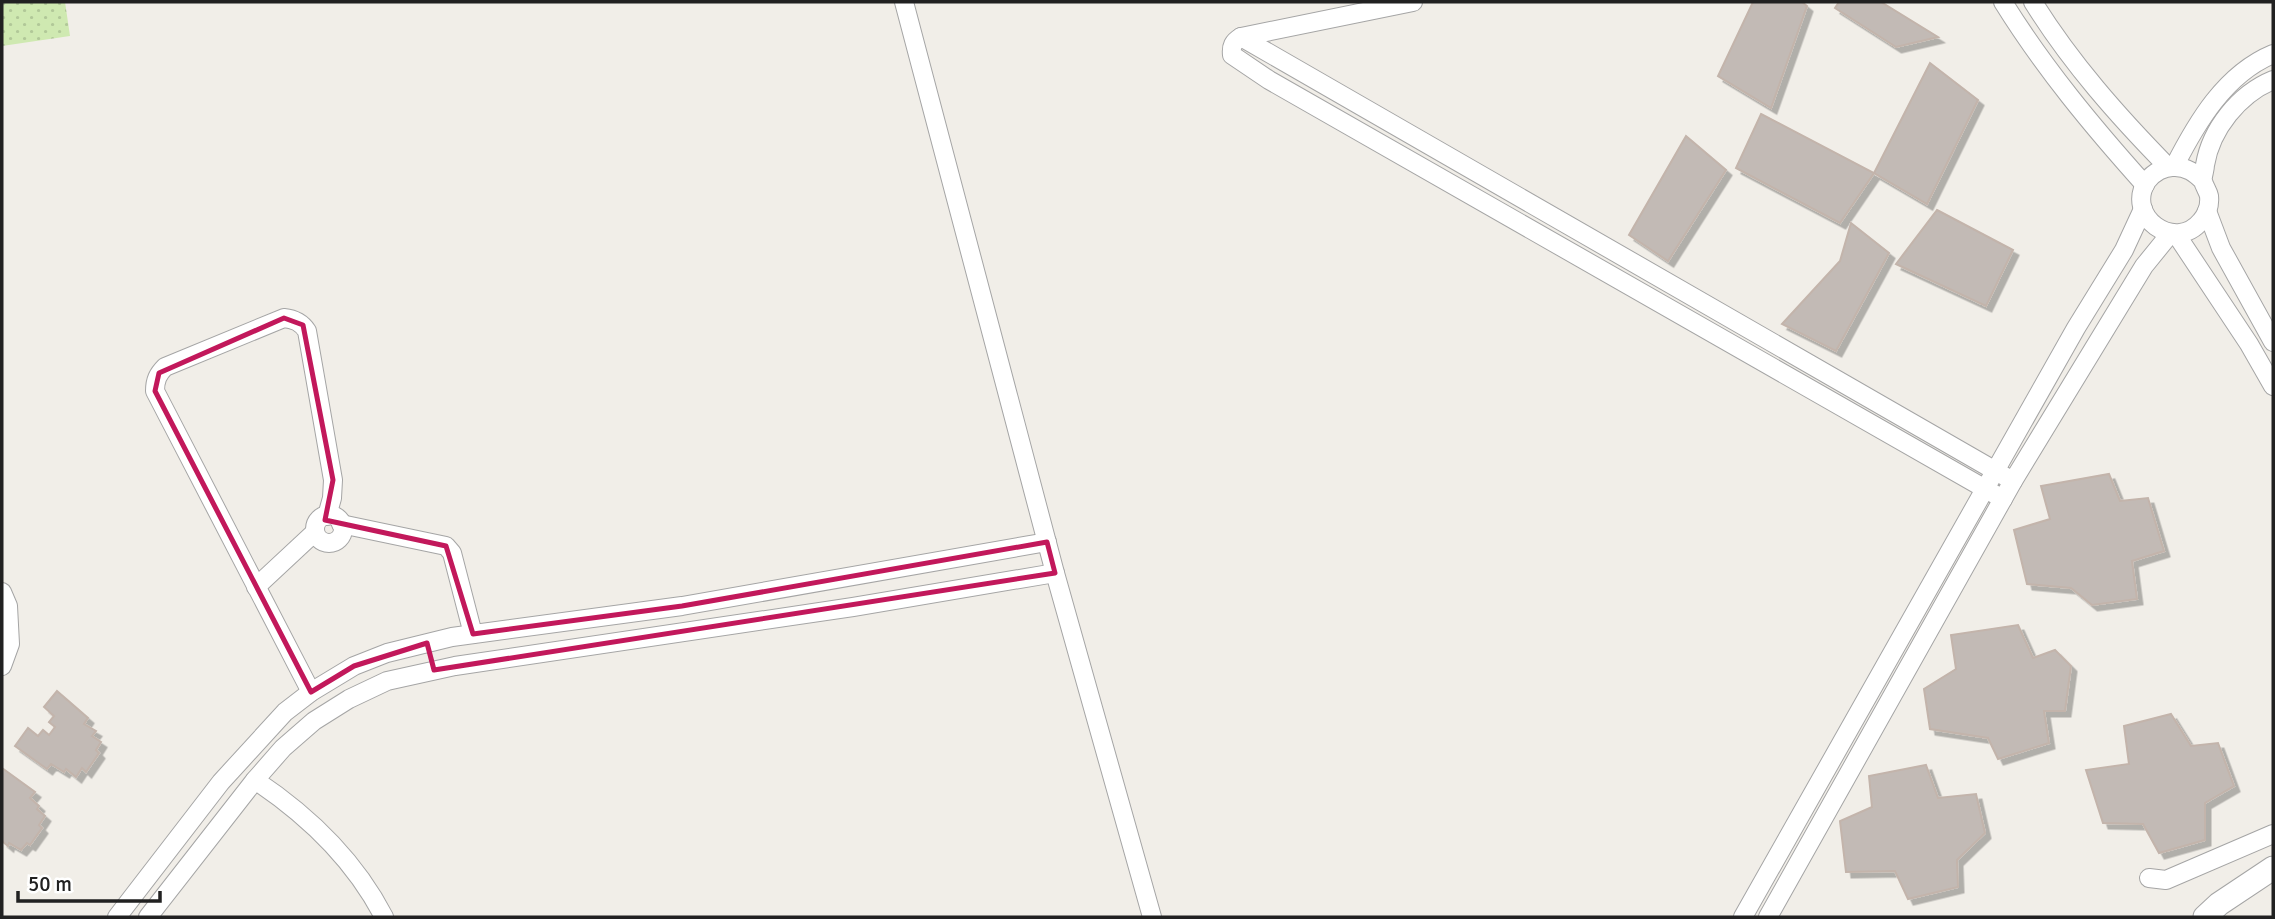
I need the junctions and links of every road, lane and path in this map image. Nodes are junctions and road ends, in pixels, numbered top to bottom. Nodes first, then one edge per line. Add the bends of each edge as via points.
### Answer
1 (904, 2) edge
2 (1413, 2) edge
3 (2003, 2) edge
4 (2033, 2) edge
5 (1241, 37) junction
6 (2273, 54) edge
7 (2273, 80) edge
8 (2171, 167) junction
9 (2203, 181) junction
10 (2145, 185) junction
11 (2143, 209) junction
12 (2207, 211) junction
13 (2173, 234) junction
14 (2273, 342) edge
15 (2273, 386) edge
16 (1994, 471) junction
17 (2013, 481) junction
18 (1984, 488) junction
19 (2003, 499) junction
20 (334, 520) junction
21 (1047, 542) junction
22 (1055, 573) junction
23 (256, 587) junction
24 (2, 592) edge
25 (473, 634) junction
26 (427, 643) junction
27 (2, 666) edge
28 (434, 670) junction
29 (311, 692) junction
30 (255, 780) junction
31 (2273, 834) edge
32 (2273, 868) edge
33 (2149, 878) dead end
34 (117, 917) edge
35 (148, 917) edge
36 (384, 917) edge
37 (1152, 917) edge
38 (1743, 917) edge
39 (1768, 917) edge
40 (2204, 917) edge

1 - 21 street
2 - 5 street
3 - 10 street via 2071,100
4 - 8 street via 2093,87
5 - 16 street
5 - 18 street via 1231,48 1233,55 1259,74
6 - 8 street via 2225,87
7 - 9 street via 2230,112 2207,156
8 - 9 street via 2185,168
8 - 10 street via 2159,171
9 - 12 street
10 - 11 street
11 - 13 street via 2153,226
11 - 16 street via 2124,250
12 - 13 street via 2196,227
12 - 14 street via 2221,248
13 - 15 street
13 - 17 street via 2144,267
16 - 17 street
16 - 18 street
17 - 19 street
18 - 19 street
18 - 38 street
19 - 39 street
20 - 23 street via 317,521 315,532
20 - 23 street via 333,480 303,326 284,318 165,367 155,391
20 - 25 street via 446,546 452,553
21 - 22 street
21 - 25 street via 682,606
22 - 28 street
22 - 37 street
23 - 29 street
24 - 27 street via 8,606 10,643
25 - 26 street
26 - 28 street
26 - 29 street via 365,662
28 - 30 street via 387,681 349,699 314,721
29 - 34 street via 285,712 221,782
30 - 35 street
30 - 36 street via 323,832 351,864
31 - 33 street via 2166,880
32 - 40 street

